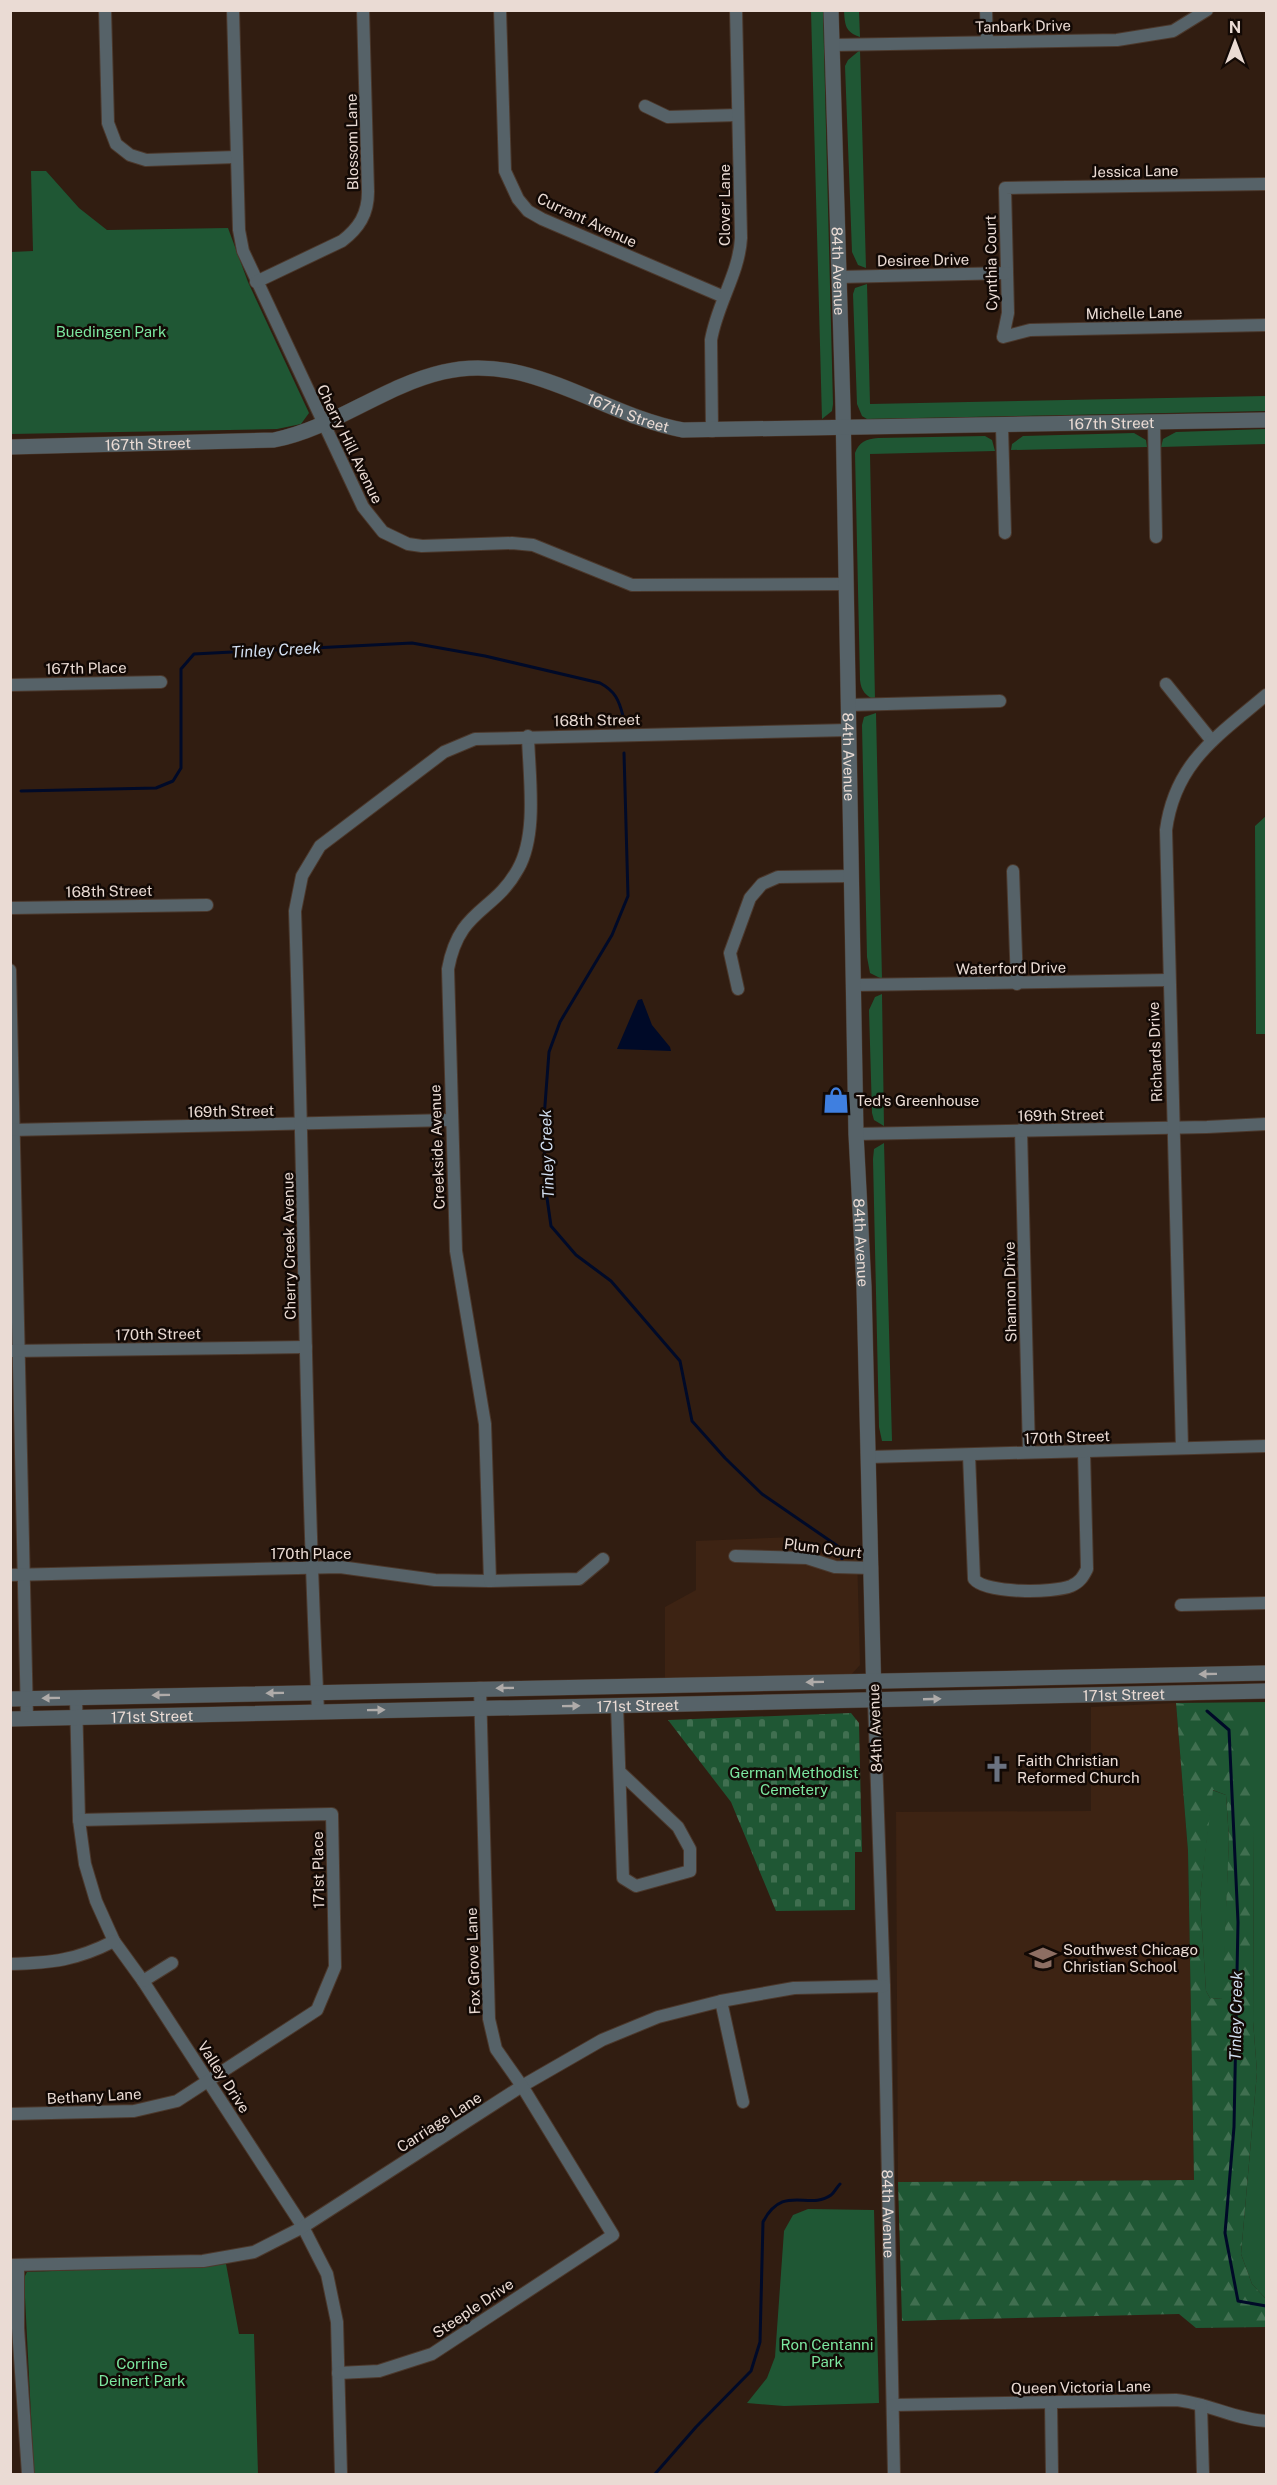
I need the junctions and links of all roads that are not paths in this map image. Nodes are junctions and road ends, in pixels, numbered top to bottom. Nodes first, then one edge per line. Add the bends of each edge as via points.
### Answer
1 (105, 10) edge
2 (233, 10) edge
3 (363, 10) edge
4 (500, 10) edge
5 (735, 10) edge
6 (831, 10) edge
7 (986, 10) edge
8 (1207, 10) edge
9 (987, 42) junction
10 (832, 45) junction
11 (645, 106) dead end
12 (738, 115) junction
13 (236, 157) junction
14 (1266, 183) edge
15 (1005, 188) joint
16 (1007, 273) junction
17 (839, 277) junction
18 (256, 282) junction
19 (724, 297) junction
20 (1266, 325) edge
21 (1003, 337) joint
22 (1266, 420) edge
23 (1154, 424) junction
24 (324, 425) junction
25 (1002, 427) junction
26 (843, 429) junction
27 (712, 431) junction
28 (10, 447) edge
29 (1005, 533) dead end
30 (1156, 537) dead end
31 (846, 584) junction
32 (161, 682) dead end
33 (1166, 684) dead end
34 (10, 685) edge
35 (1266, 695) edge
36 (1000, 701) dead end
37 (849, 705) junction
38 (849, 730) junction
39 (528, 736) junction
40 (1212, 741) junction
41 (367, 810) joint
42 (1013, 871) dead end
43 (851, 876) junction
44 (207, 905) dead end
45 (10, 908) edge
46 (10, 970) edge
47 (1168, 980) junction
48 (1017, 984) junction
49 (853, 985) junction
50 (738, 989) dead end
51 (451, 1120) junction
52 (302, 1124) junction
53 (1266, 1124) edge
54 (1173, 1128) junction
55 (13, 1130) edge
56 (1021, 1131) junction
57 (856, 1134) junction
58 (306, 1347) junction
59 (15, 1351) edge
60 (1266, 1446) edge
61 (1182, 1448) junction
62 (1029, 1452) junction
63 (1084, 1452) junction
64 (969, 1455) junction
65 (869, 1457) junction
66 (735, 1556) dead end
67 (603, 1558) dead end
68 (311, 1567) junction
69 (872, 1568) junction
70 (10, 1575) edge
71 (26, 1575) junction
72 (490, 1581) junction
73 (1266, 1603) edge
74 (1181, 1605) dead end
75 (1266, 1673) edge
76 (873, 1680) junction
77 (480, 1688) junction
78 (1266, 1691) edge
79 (317, 1692) junction
80 (76, 1698) junction
81 (10, 1699) edge
82 (27, 1699) junction
83 (874, 1701) junction
84 (617, 1705) junction
85 (481, 1708) junction
86 (318, 1711) junction
87 (77, 1717) junction
88 (27, 1718) junction
89 (10, 1719) edge
90 (621, 1773) junction
91 (79, 1820) junction
92 (114, 1941) junction
93 (172, 1963) dead end
94 (10, 1964) edge
95 (143, 1981) junction
96 (884, 1986) junction
97 (721, 2001) junction
98 (208, 2080) junction
99 (522, 2086) junction
100 (743, 2102) dead end
101 (10, 2114) edge
102 (303, 2227) junction
103 (613, 2235) joint
104 (14, 2265) edge
105 (338, 2373) junction
106 (1051, 2403) junction
107 (893, 2405) junction
108 (1201, 2405) junction
109 (1266, 2421) edge
110 (28, 2475) edge
111 (341, 2475) edge
112 (894, 2475) edge
113 (1053, 2475) edge
114 (1203, 2475) edge

1 - 13 street via 108,123 116,144 130,155 146,159
2 - 13 street, Cherry Hill Avenue
3 - 18 street, Blossom Lane via 368,192 364,216 342,241
4 - 19 street, Currant Avenue via 505,171 518,200 542,219
5 - 12 street, Clover Lane
6 - 10 street, 84th Avenue
7 - 9 street
8 - 9 street, Tanbark Drive via 1173,31 1117,40
9 - 10 street, Tanbark Drive
10 - 17 street, 84th Avenue
11 - 12 street via 668,117
12 - 19 street, Clover Lane via 740,252
13 - 18 street, Cherry Hill Avenue via 240,240
14 - 15 street, Jessica Lane
15 - 16 street, Cynthia Court
16 - 17 street, Desiree Drive
16 - 21 street, Cynthia Court via 1008,313
17 - 26 street, 84th Avenue
18 - 24 street, Cherry Hill Avenue
19 - 27 street, Clover Lane via 711,340
20 - 21 street, Michelle Lane via 1030,330
22 - 23 street, 167th Street
23 - 25 street, 167th Street
23 - 30 street
24 - 27 street, 167th Street via 426,377 456,369 486,368 531,374 653,425
24 - 28 street, 167th Street via 274,440
24 - 31 street, Cherry Hill Avenue via 368,516 389,536 408,544 533,545 632,585
25 - 26 street, 167th Street
25 - 29 street
26 - 27 street, 167th Street
26 - 31 street, 84th Avenue
31 - 37 street, 84th Avenue
32 - 34 street, 167th Place
33 - 40 street
35 - 40 street, Richards Drive
36 - 37 street
37 - 38 street, 84th Avenue
38 - 39 street, 168th Street
38 - 43 street, 84th Avenue
39 - 41 street, 168th Street via 464,742 444,752
39 - 51 street, Creekside Avenue via 530,832 524,858 510,881 468,921 450,957 447,993
40 - 47 street, Richards Drive via 1186,768 1168,812
41 - 52 street, Cherry Creek Avenue via 320,846 296,894
42 - 48 street
43 - 49 street, 84th Avenue
43 - 50 street via 787,876 762,884 750,898 730,953
44 - 45 street, 168th Street
46 - 55 street
47 - 48 street, Waterford Drive
47 - 54 street, Richards Drive
48 - 49 street, Waterford Drive
49 - 57 street, 84th Avenue
51 - 52 street, 169th Street
51 - 72 street, Creekside Avenue via 456,1251 485,1424
52 - 55 street, 169th Street
52 - 58 street, Cherry Creek Avenue
53 - 54 street, 169th Street
54 - 56 street, 169th Street
54 - 61 street, Richards Drive
55 - 59 street
56 - 57 street, 169th Street
56 - 62 street, Shannon Drive
57 - 65 street, 84th Avenue
58 - 59 street, 170th Street
58 - 68 street, Cherry Creek Avenue
59 - 71 street
60 - 61 street, 170th Street
61 - 63 street, 170th Street
62 - 63 street, 170th Street
62 - 64 street, 170th Street
63 - 64 street via 1087,1569 1080,1581 1068,1587 1030,1589 990,1589 974,1578
64 - 65 street, 170th Street
65 - 69 street, 84th Avenue
66 - 69 street, Plum Court via 807,1558 835,1567
67 - 72 street, 170th Place via 579,1578
68 - 71 street, 170th Place
68 - 72 street, 170th Place via 364,1568 446,1581
68 - 79 street, Cherry Creek Avenue
69 - 76 street, 84th Avenue
70 - 71 street, 170th Place
71 - 82 street
73 - 74 street
75 -> 76 street, 171st Street
76 -> 77 street, 171st Street
76 - 83 street, 84th Avenue
77 - 79 street, 171st Street
77 - 85 street, Fox Grove Lane
83 -> 78 street, 171st Street
79 -> 80 street, 171st Street
79 - 86 street, Cherry Creek Avenue
80 -> 82 street, 171st Street
80 - 87 street, Valley Drive
81 - 82 street, 171st Street
82 - 88 street
83 - 84 street, 171st Street
83 - 96 street, 84th Avenue
85 -> 84 street, 171st Street
84 - 90 street
86 -> 85 street, 171st Street
85 - 99 street, Fox Grove Lane via 489,2019 496,2049
86 - 87 street, 171st Street
87 - 88 street, 171st Street
87 - 91 street, Valley Drive
88 - 89 street, 171st Street
90 - 90 street via 623,1878 636,1886 690,1871 690,1849 678,1827
91 - 92 street, Valley Drive via 85,1864
91 - 98 street, 171st Place via 332,1814 335,1967 317,2010
92 - 94 street via 91,1953 56,1963
92 - 95 street, Valley Drive
93 - 95 street
95 - 98 street, Valley Drive
96 - 97 street, Carriage Lane via 794,1988
96 - 107 street, 84th Avenue
97 - 99 street, Carriage Lane via 658,2017 602,2040
97 - 100 street
98 - 101 street, Bethany Lane via 177,2101 134,2111
98 - 102 street, Valley Drive
99 - 102 street, Carriage Lane
99 - 103 street, Fox Grove Lane
102 - 104 street, Carriage Lane via 254,2252 203,2261
102 - 105 street, Valley Drive via 318,2252 332,2293
103 - 105 street, Steeple Drive via 432,2354 379,2371
104 - 110 street
105 - 111 street, Valley Drive
106 - 107 street, Queen Victoria Lane
106 - 108 street, Queen Victoria Lane via 1176,2400
106 - 113 street
107 - 112 street, 84th Avenue
108 - 109 street, Queen Victoria Lane via 1229,2416
108 - 114 street

